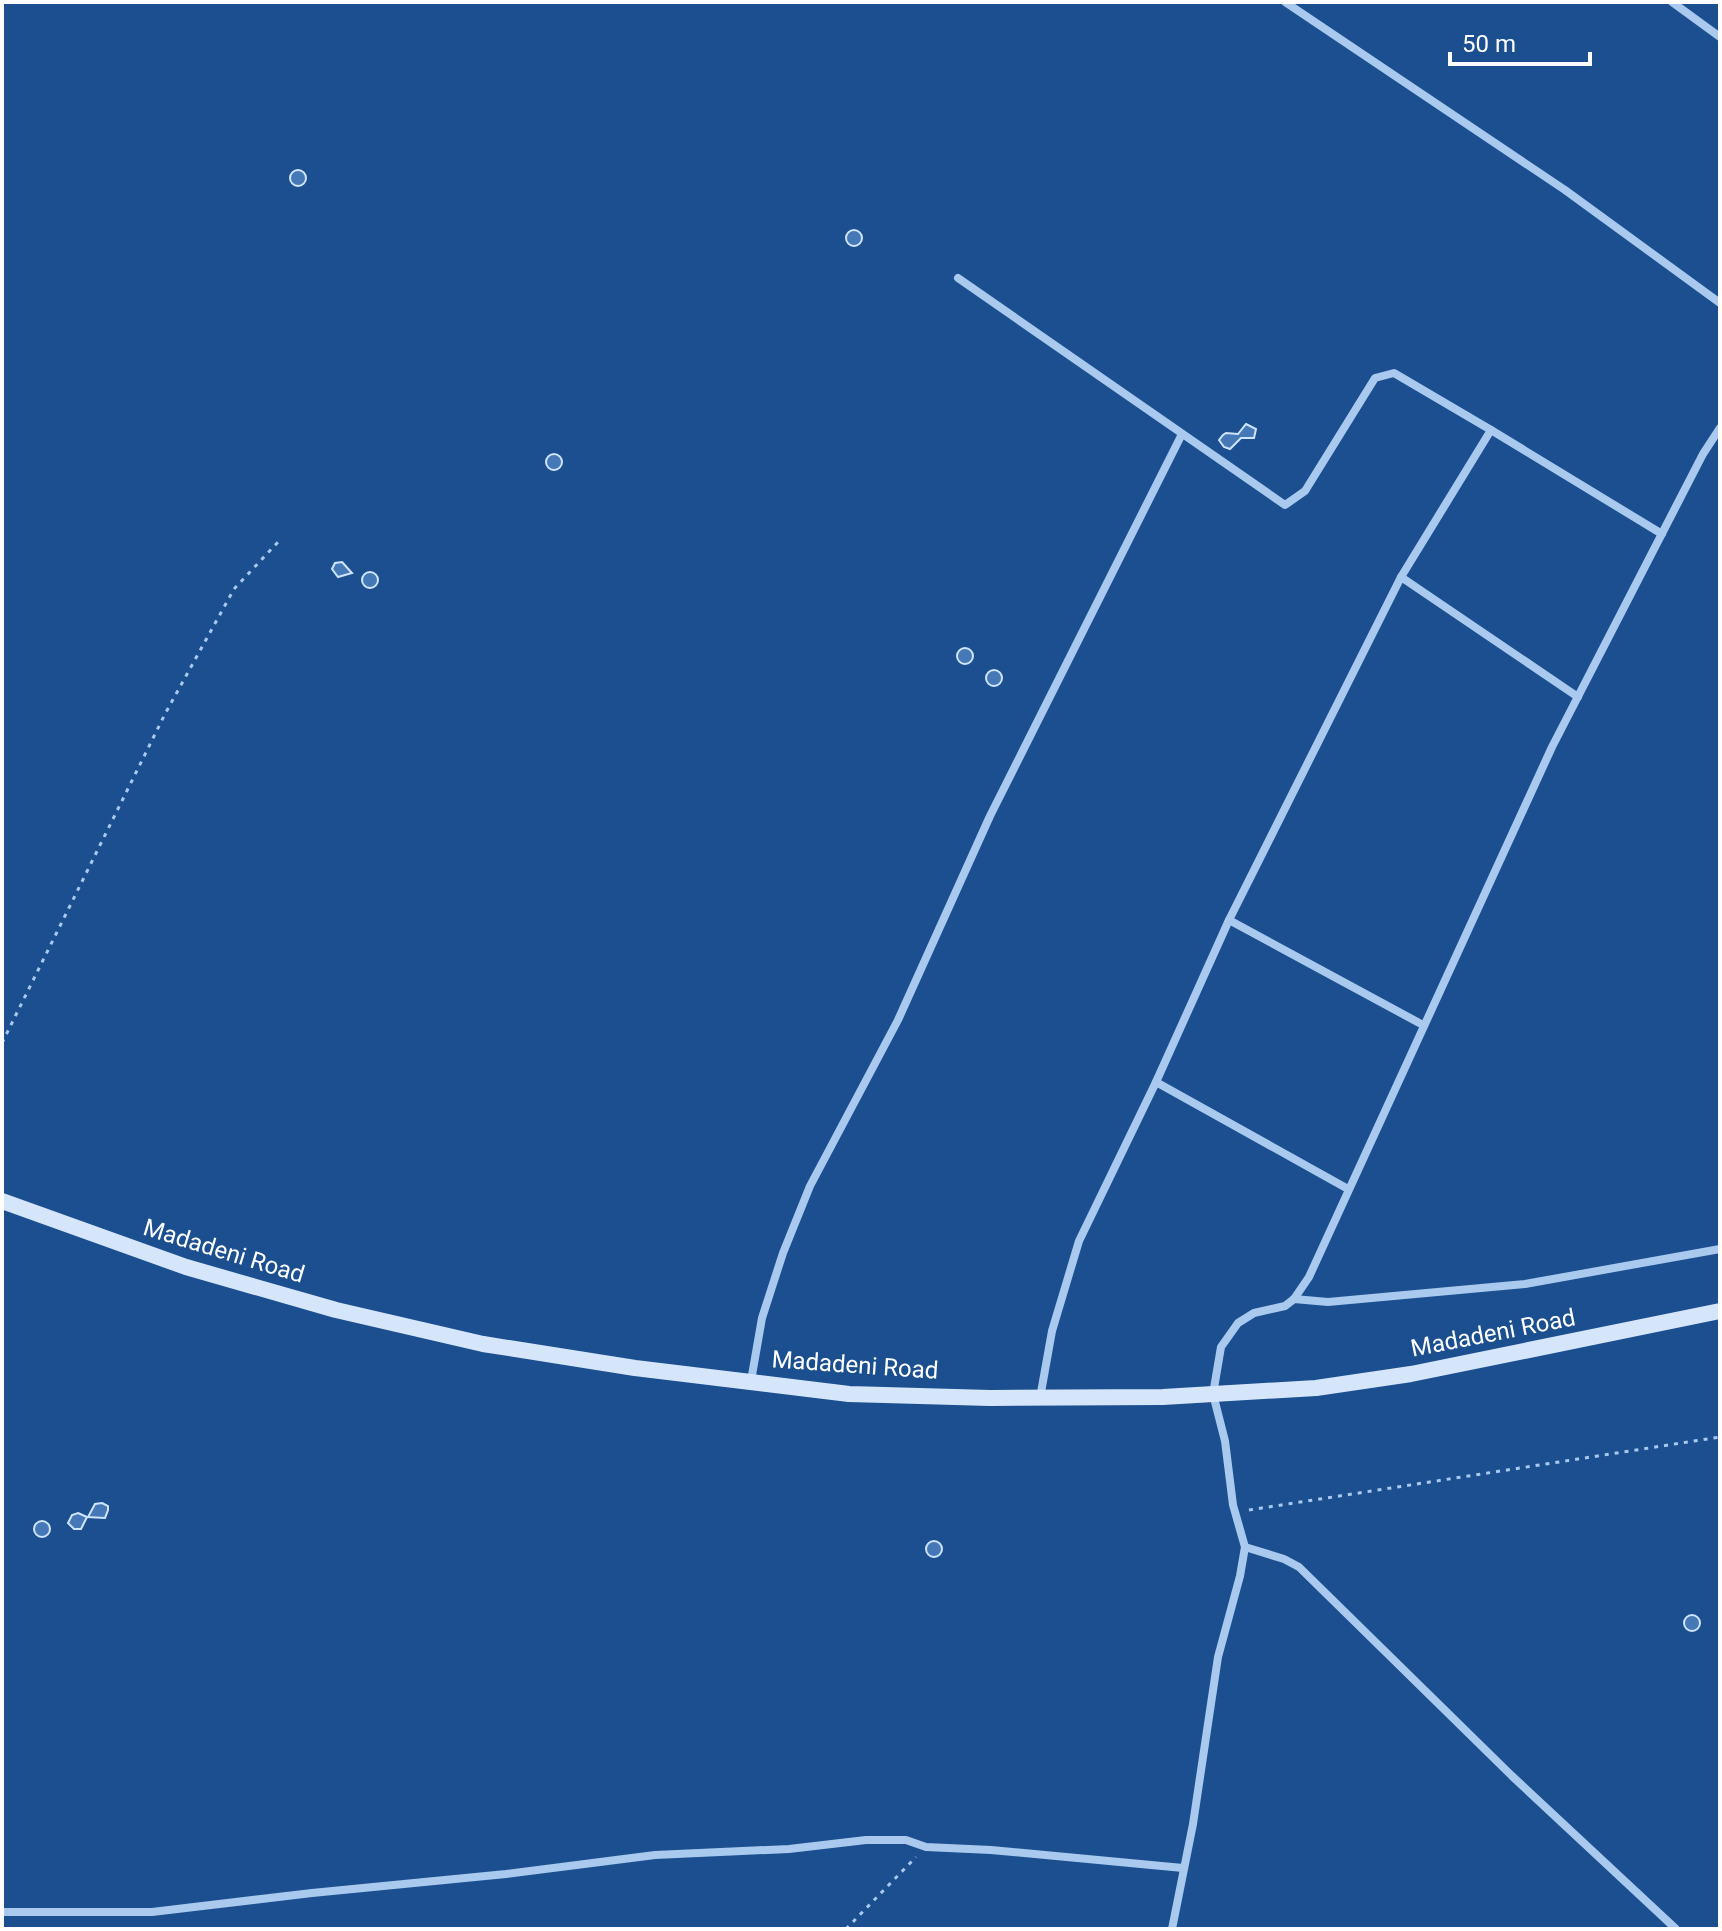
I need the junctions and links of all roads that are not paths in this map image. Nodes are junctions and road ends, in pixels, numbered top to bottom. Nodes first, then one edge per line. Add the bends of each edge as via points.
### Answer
1 (1285, 2) edge
2 (1672, 2) edge
3 (1720, 37) edge
4 (958, 278) dead end
5 (1720, 303) edge
6 (1720, 428) edge
7 (1491, 430) junction
8 (1182, 434) junction
9 (1662, 534) junction
10 (1401, 577) junction
11 (1578, 697) junction
12 (1229, 920) junction
13 (1423, 1025) junction
14 (1156, 1082) junction
15 (1348, 1189) junction
16 (2, 1201) edge
17 (1720, 1249) edge
18 (1294, 1299) junction
19 (1720, 1311) edge
20 (751, 1381) junction
21 (1213, 1394) junction
22 (1040, 1398) junction
23 (1245, 1547) junction
24 (1183, 1868) junction
25 (2, 1912) edge
26 (1172, 1929) edge
27 (1676, 1929) edge

1 - 5 street via 1565,190
2 - 3 street
4 - 8 street
6 - 9 street
7 - 8 street via 1394,373 1375,378 1305,491 1285,505
7 - 9 street
7 - 10 street
8 - 20 street via 990,816 898,1020 810,1186 762,1318
9 - 11 street
10 - 11 street
10 - 12 street
11 - 13 street
12 - 13 street
12 - 14 street
13 - 15 street
14 - 15 street
14 - 22 street via 1079,1241 1052,1331
15 - 18 street
16 - 20 street, Madadeni Road via 186,1267 336,1310 483,1344
17 - 18 street via 1525,1284 1328,1302
18 - 21 street via 1238,1323 1221,1347
19 - 21 street, Madadeni Road via 1411,1374 1316,1388
20 - 22 street, Madadeni Road via 849,1394
21 - 22 street, Madadeni Road
21 - 23 street
23 - 24 street via 1213,1684
23 - 27 street via 1299,1567
24 - 25 street via 884,1839 686,1852 152,1912
24 - 26 street

